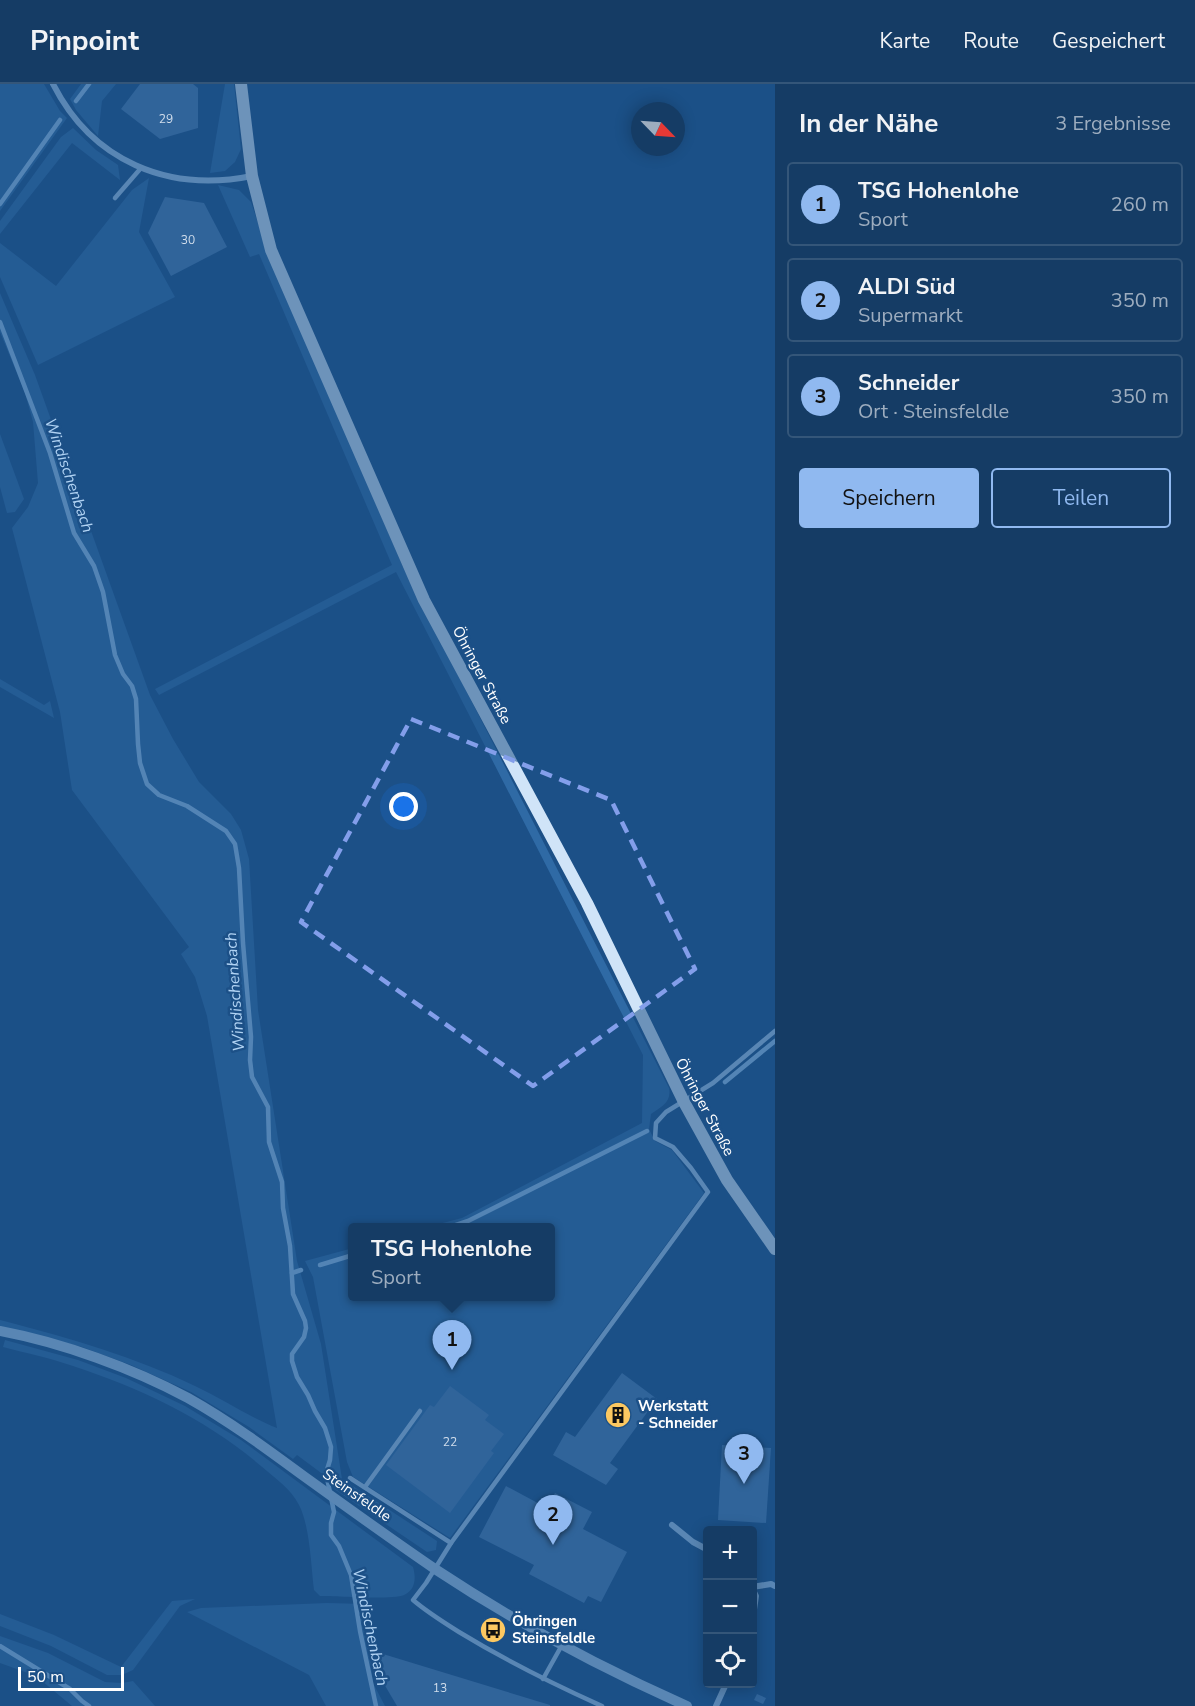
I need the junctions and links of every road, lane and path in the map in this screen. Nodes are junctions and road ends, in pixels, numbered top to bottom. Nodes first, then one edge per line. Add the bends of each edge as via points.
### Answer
1 (52, 84) edge
2 (241, 84) edge
3 (141, 168) junction
4 (252, 176) junction
5 (114, 198) dead end
6 (775, 1031) edge
7 (684, 1102) junction
8 (775, 1249) edge
9 (0, 1331) edge
10 (420, 1411) dead end
11 (350, 1478) dead end
12 (365, 1487) junction
13 (672, 1525) dead end
14 (451, 1543) junction
15 (703, 1547) edge
16 (435, 1568) junction
17 (757, 1586) edge
18 (775, 1586) edge
19 (562, 1645) junction
20 (543, 1679) junction
21 (724, 1688) edge
22 (602, 1706) edge
23 (687, 1706) edge
24 (716, 1706) edge

1 - 3 street via 91,137 114,155
2 - 4 main road, Öhringer Straße
3 - 4 street via 177,178 234,180
3 - 5 lane
4 - 7 main road, Öhringer Straße via 272,250 424,600 587,903
6 - 7 lane
7 - 8 main road, Öhringer Straße via 727,1180
7 - 14 lane via 656,1123 655,1138 673,1147 708,1192
9 - 16 street, Steinsfeldle via 80,1352 188,1399 244,1433
10 - 12 lane
11 - 12 lane
12 - 14 lane
13 - 15 street
14 - 16 lane
16 - 19 street, Steinsfeldle
16 - 20 lane via 413,1600 476,1642
17 - 18 street
19 - 20 lane
19 - 23 street, Steinsfeldle
20 - 22 lane
21 - 24 street

